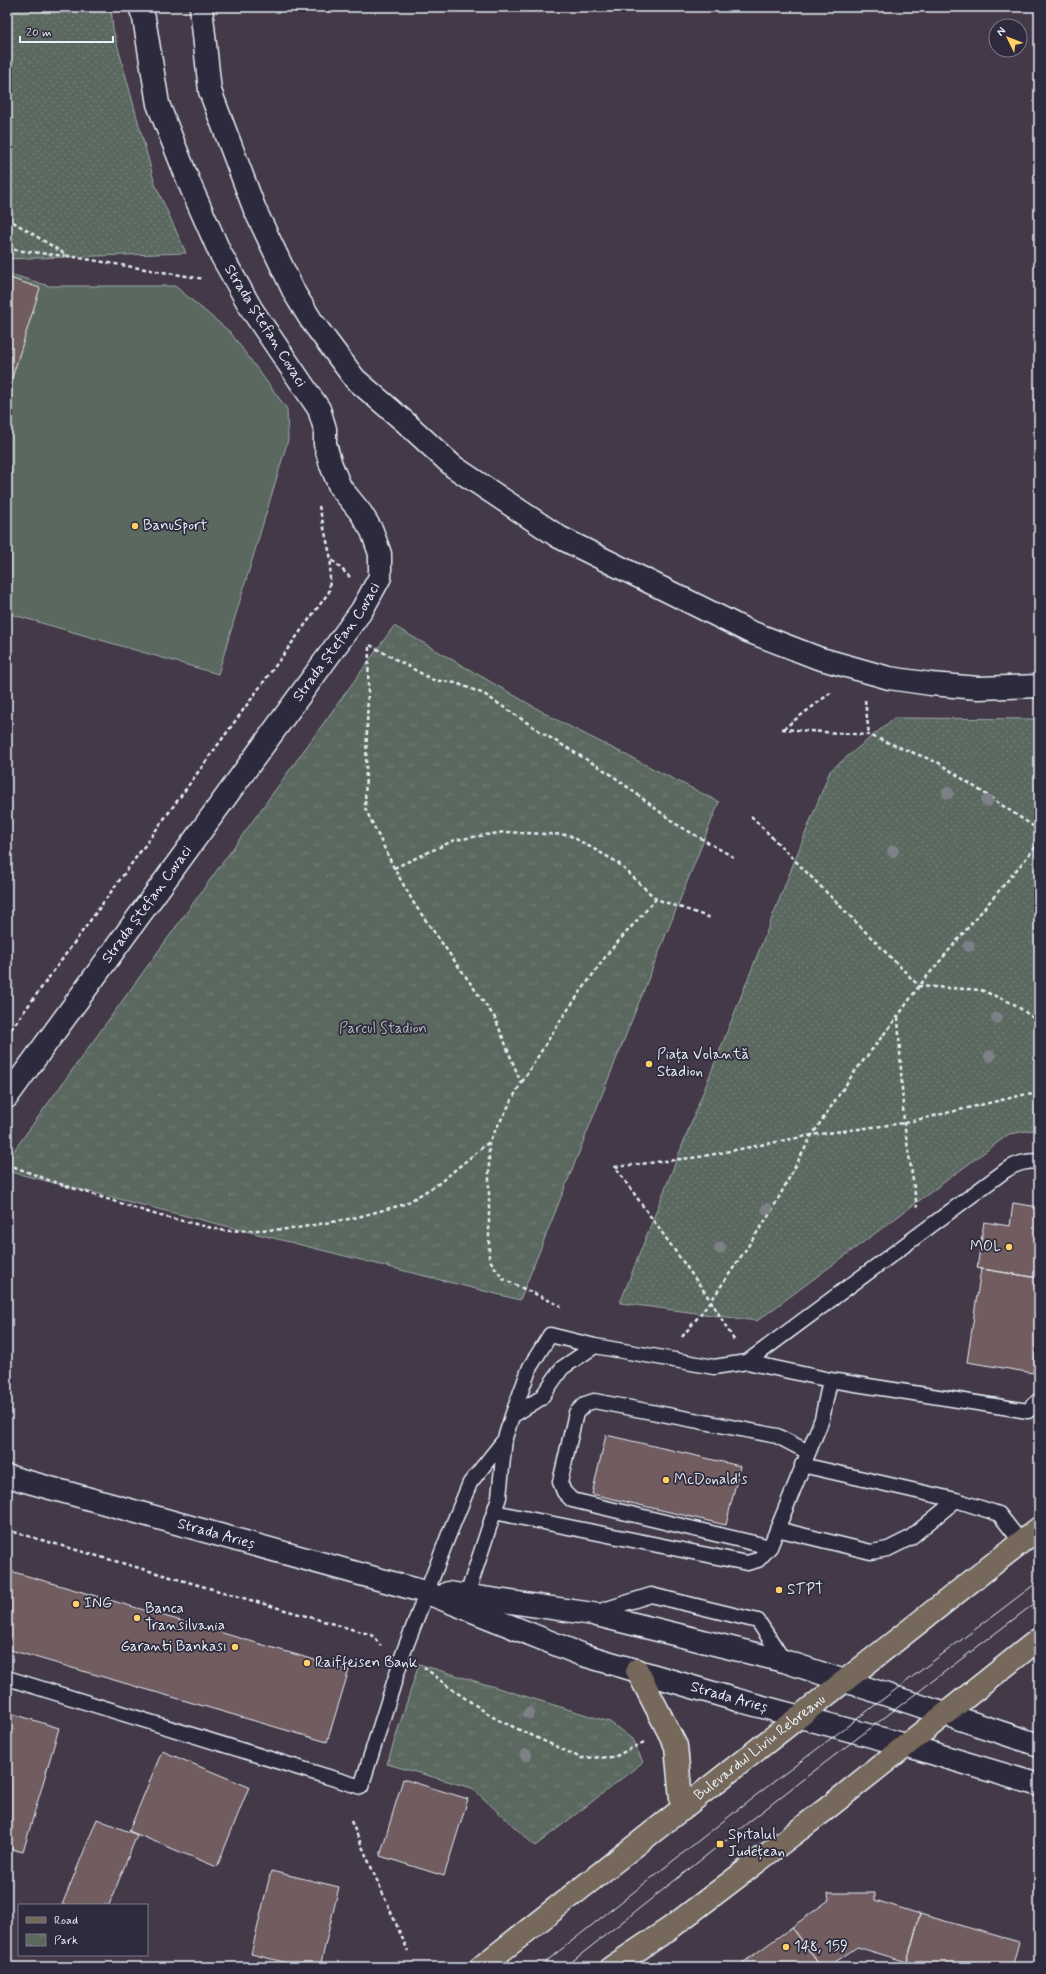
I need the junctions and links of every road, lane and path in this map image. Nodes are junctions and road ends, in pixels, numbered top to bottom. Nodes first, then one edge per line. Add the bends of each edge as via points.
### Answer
1 (140, 7) edge
2 (202, 7) edge
3 (7, 218) edge
4 (7, 249) edge
5 (68, 256) junction
6 (209, 280) dead end
7 (331, 559) dead end
8 (362, 610) junction
9 (369, 645) junction
10 (861, 670) junction
11 (1039, 686) edge
12 (869, 735) junction
13 (751, 816) dead end
14 (1039, 830) edge
15 (1039, 843) edge
16 (734, 858) dead end
17 (394, 868) junction
18 (656, 899) junction
19 (711, 918) dead end
20 (919, 986) junction
21 (898, 1016) junction
22 (1039, 1022) edge
23 (7, 1035) edge
24 (521, 1083) junction
25 (1039, 1096) edge
26 (7, 1097) edge
27 (904, 1123) junction
28 (812, 1136) junction
29 (489, 1142) junction
30 (1039, 1162) edge
31 (7, 1164) edge
32 (921, 1231) junction
33 (711, 1302) junction
34 (561, 1306) dead end
35 (595, 1346) junction
36 (664, 1358) junction
37 (747, 1362) junction
38 (830, 1380) junction
39 (1039, 1400) edge
40 (512, 1416) junction
41 (505, 1438) junction
42 (808, 1452) junction
43 (802, 1465) junction
44 (7, 1476) edge
45 (956, 1500) junction
46 (494, 1512) junction
47 (1039, 1528) edge
48 (777, 1529) junction
49 (7, 1530) edge
50 (1021, 1542) junction
51 (770, 1547) junction
52 (426, 1592) junction
53 (466, 1595) junction
54 (593, 1614) junction
55 (1039, 1639) edge
56 (382, 1648) dead end
57 (784, 1661) junction
58 (422, 1663) dead end
59 (637, 1670) junction
60 (7, 1678) edge
61 (844, 1681) junction
62 (945, 1714) junction
63 (798, 1716) junction
64 (644, 1742) dead end
65 (905, 1745) junction
66 (1039, 1745) edge
67 (1039, 1785) edge
68 (682, 1810) junction
69 (351, 1821) dead end
70 (408, 1951) dead end
71 (481, 1967) edge
72 (612, 1967) edge

1 - 8 street, Strada Ștefan Covaci via 158,104 220,253 252,310 319,409 325,428 325,444 340,487 372,530 380,554 380,577
2 - 10 street via 210,91 255,210 295,294 355,379 454,467 559,537 748,631 818,658
3 - 5 path
4 - 5 path
5 - 6 path
7 - 23 path via 329,592
8 - 9 path
8 - 26 street, Strada Ștefan Covaci
9 - 16 path via 433,680 456,684 484,694 609,773 676,824
9 - 17 path via 365,808
10 - 11 street via 889,678 978,688
10 - 12 path
10 - 12 path via 782,729
12 - 14 path via 939,763
13 - 20 path
15 - 20 path
17 - 18 path via 455,840 504,832 569,835 617,862
17 - 24 path via 415,905 495,1018
18 - 19 path
18 - 24 path via 608,953 562,1018
20 - 21 path
20 - 22 path via 981,990 1014,1004
21 - 27 path
21 - 28 path via 853,1074
24 - 29 path
25 - 27 path via 1028,1094
27 - 28 path
27 - 32 path
28 - 33 path via 772,1212
28 - 33 path via 714,1154 615,1167
29 - 31 path via 438,1184 404,1204 354,1218 291,1229 225,1231 158,1215 51,1181
29 - 34 path via 488,1259 503,1279
30 - 32 lane via 1016,1164
32 - 37 lane
33 - 36 path
33 - 37 path
35 - 36 lane
35 - 40 lane via 562,1368 541,1398
35 - 40 lane via 550,1335 530,1367
36 - 37 lane via 714,1368
37 - 38 lane
38 - 39 lane via 1028,1411
38 - 42 lane via 822,1419
40 - 41 lane
41 - 46 lane via 499,1497
41 - 52 lane via 470,1483
42 - 43 lane
42 - 51 lane via 777,1436 594,1401 585,1404 576,1414 560,1482 564,1492 572,1500
43 - 45 lane
43 - 48 lane
44 - 52 street, Strada Arieș
45 - 48 lane via 910,1538 888,1549 872,1552
45 - 50 lane via 999,1514
46 - 51 lane via 747,1563 758,1560
46 - 53 lane
47 - 50 main road, Bulevardul Liviu Rebreanu
48 - 51 lane
49 - 56 path via 372,1635
50 - 61 main road, Bulevardul Liviu Rebreanu
52 - 53 street, Strada Arieș
52 - 59 street, Strada Arieș via 580,1654
52 - 60 lane via 404,1651 361,1787
53 - 54 street, Strada Arieș
54 - 57 street, Strada Arieș
54 - 57 lane via 651,1596 758,1621
55 - 62 main road
57 - 61 street, Strada Arieș
58 - 64 path via 450,1688 496,1719 581,1758 614,1757
59 - 63 street, Strada Arieș
59 - 68 main road via 676,1746
61 - 62 street, Strada Arieș
61 - 63 main road, Bulevardul Liviu Rebreanu
62 - 65 main road
62 - 66 street, Strada Arieș
63 - 65 street, Strada Arieș
63 - 68 main road, Bulevardul Liviu Rebreanu
65 - 67 street, Strada Arieș
65 - 72 main road via 825,1810 669,1929
68 - 71 main road, Bulevardul Liviu Rebreanu
69 - 70 path

